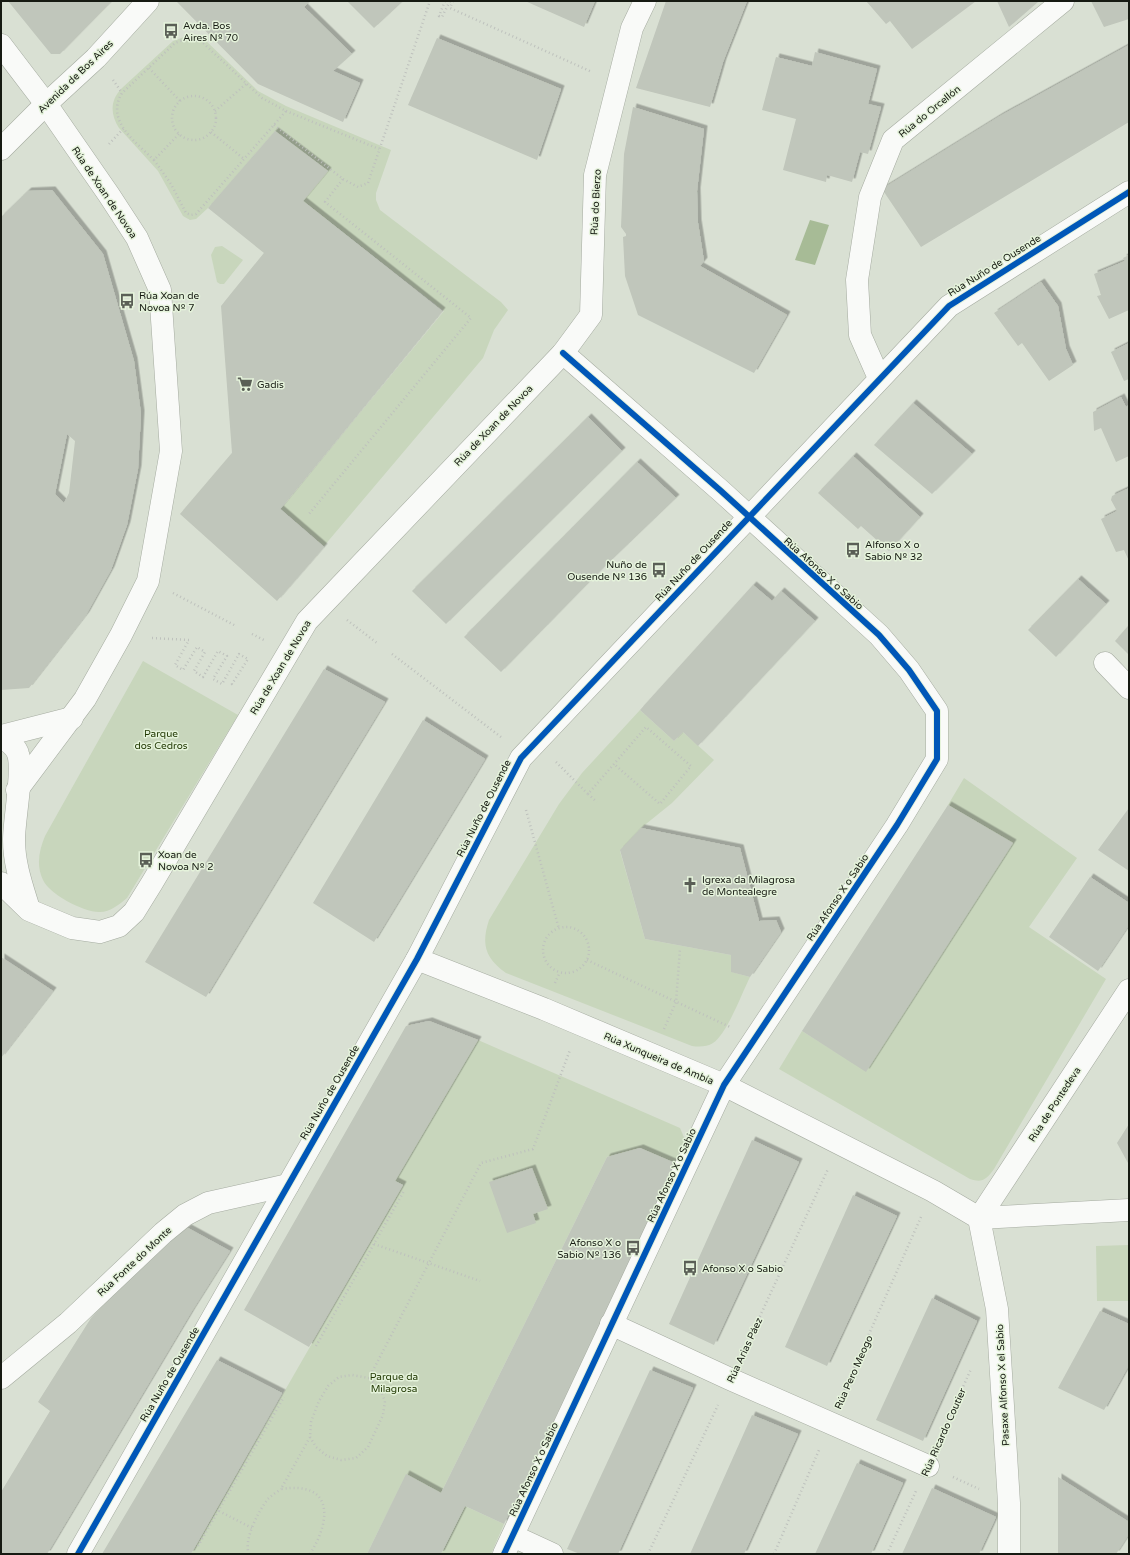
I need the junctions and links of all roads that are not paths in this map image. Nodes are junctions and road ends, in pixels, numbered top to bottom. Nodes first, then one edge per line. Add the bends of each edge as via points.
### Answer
1 (148, 1) edge
2 (645, 1) edge
3 (1063, 1) edge
4 (1, 45) edge
5 (46, 104) junction
6 (1, 149) edge
7 (1129, 192) edge
8 (563, 352) junction
9 (878, 378) junction
10 (747, 517) junction
11 (1105, 663) dead end
12 (1129, 688) edge
13 (72, 718) junction
14 (1, 736) edge
15 (17, 790) junction
16 (7, 847) edge
17 (1, 883) edge
18 (29, 910) junction
19 (417, 959) junction
20 (1129, 990) edge
21 (724, 1085) junction
22 (288, 1185) junction
23 (1129, 1210) edge
24 (979, 1218) junction
25 (611, 1324) junction
26 (1, 1378) edge
27 (928, 1466) road end
28 (508, 1545) edge
29 (78, 1554) edge
30 (552, 1554) edge
31 (1009, 1554) edge

1 - 5 street, Avenida de Bos Aires via 96,58
2 - 8 street, Rúa do Bierzo via 632,28 595,175 591,315
3 - 9 street, Rúa do Orcellón via 893,140 870,197 857,280 860,334
4 - 5 street, Rúa de Xoan de Novoa
5 - 6 street, Avenida de Bos Aires
5 - 13 street, Rúa de Xoan de Novoa via 136,238 160,290 170,451 148,581 86,699
7 - 9 street, Rúa Nuño de Ousende via 949,306
8 - 10 street, Rúa Afonso X o Sabio
8 - 18 street, Rúa de Xoan de Novoa via 307,621 134,912 120,926 100,932 72,928
9 - 10 street, Rúa Nuño de Ousende
10 - 19 street, Rúa Nuño de Ousende via 525,755
10 - 21 street, Rúa Afonso X o Sabio via 878,635 909,670 937,711 937,759
11 - 12 street
13 - 14 street
13 - 15 street, Rúa de Xoan de Novoa
14 - 15 street via 18,753
15 - 16 street
16 - 18 street
17 - 18 street, Rúa de Xoan de Novoa
19 - 21 street, Rúa Xunqueira de Ambía
19 - 22 street, Rúa Nuño de Ousende
20 - 24 street, Rúa de Pontedeva
21 - 24 street, Rúa Xunqueira de Ambía via 933,1191
21 - 25 street, Rúa Afonso X o Sabio
22 - 26 street, Rúa Fonte do Monte via 208,1203 185,1215 68,1323
22 - 29 street, Rúa Nuño de Ousende
23 - 24 street
24 - 31 street, Pasaxe Alfonso X el Sabio via 997,1309 1009,1503
25 - 27 street via 730,1380
25 - 28 street, Rúa Afonso X o Sabio
28 - 30 street

